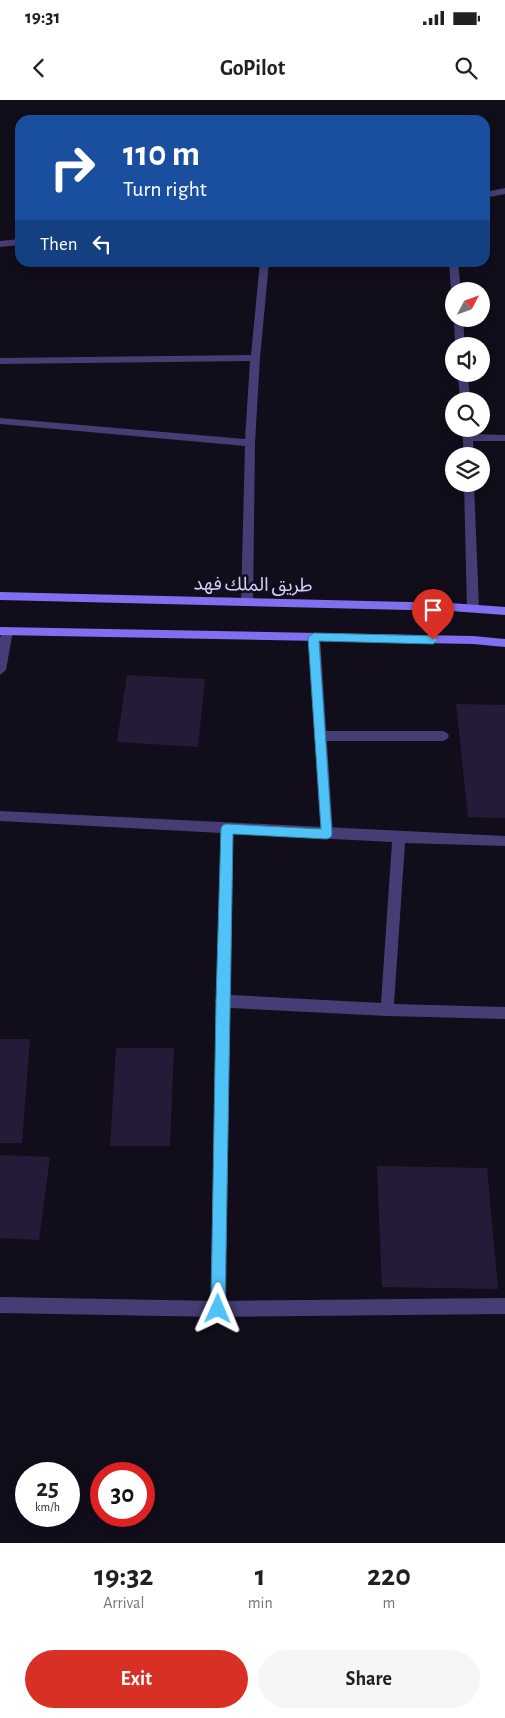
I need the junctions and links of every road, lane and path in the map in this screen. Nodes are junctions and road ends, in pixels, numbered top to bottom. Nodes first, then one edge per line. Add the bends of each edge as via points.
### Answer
1 (505, 191) edge
2 (490, 194) edge
3 (15, 242) edge
4 (0, 244) edge
5 (264, 267) edge
6 (454, 267) edge
7 (455, 282) edge
8 (255, 358) junction
9 (0, 361) edge
10 (0, 421) edge
11 (490, 436) edge
12 (505, 438) edge
13 (250, 443) junction
14 (469, 492) edge
15 (0, 596) edge
16 (247, 602) junction
17 (473, 608) junction
18 (505, 611) edge
19 (3, 631) edge
20 (314, 637) junction
21 (505, 643) edge
22 (0, 670) edge
23 (320, 736) junction
24 (443, 736) dead end
25 (0, 816) edge
26 (227, 828) junction
27 (327, 834) junction
28 (399, 838) junction
29 (505, 841) edge
30 (222, 1001) junction
31 (387, 1010) junction
32 (505, 1014) edge
33 (0, 1305) edge
34 (505, 1306) edge
35 (218, 1309) junction

1 - 2 street
3 - 4 street
5 - 8 street
6 - 7 street
8 - 9 street
8 - 13 street
10 - 13 street
11 - 12 street
13 - 16 street
14 - 17 street
15 - 16 main road, طريق الملك فهد
16 - 17 main road, طريق الملك فهد
17 - 18 main road, طريق الملك فهد
19 - 20 main road
19 - 22 street
20 - 21 main road
20 - 23 street
23 - 24 street
23 - 27 street
25 - 26 street
26 - 27 street
26 - 30 street
27 - 28 street
28 - 29 street
28 - 31 street
30 - 31 street
30 - 35 street
31 - 32 street
33 - 35 street
34 - 35 street

